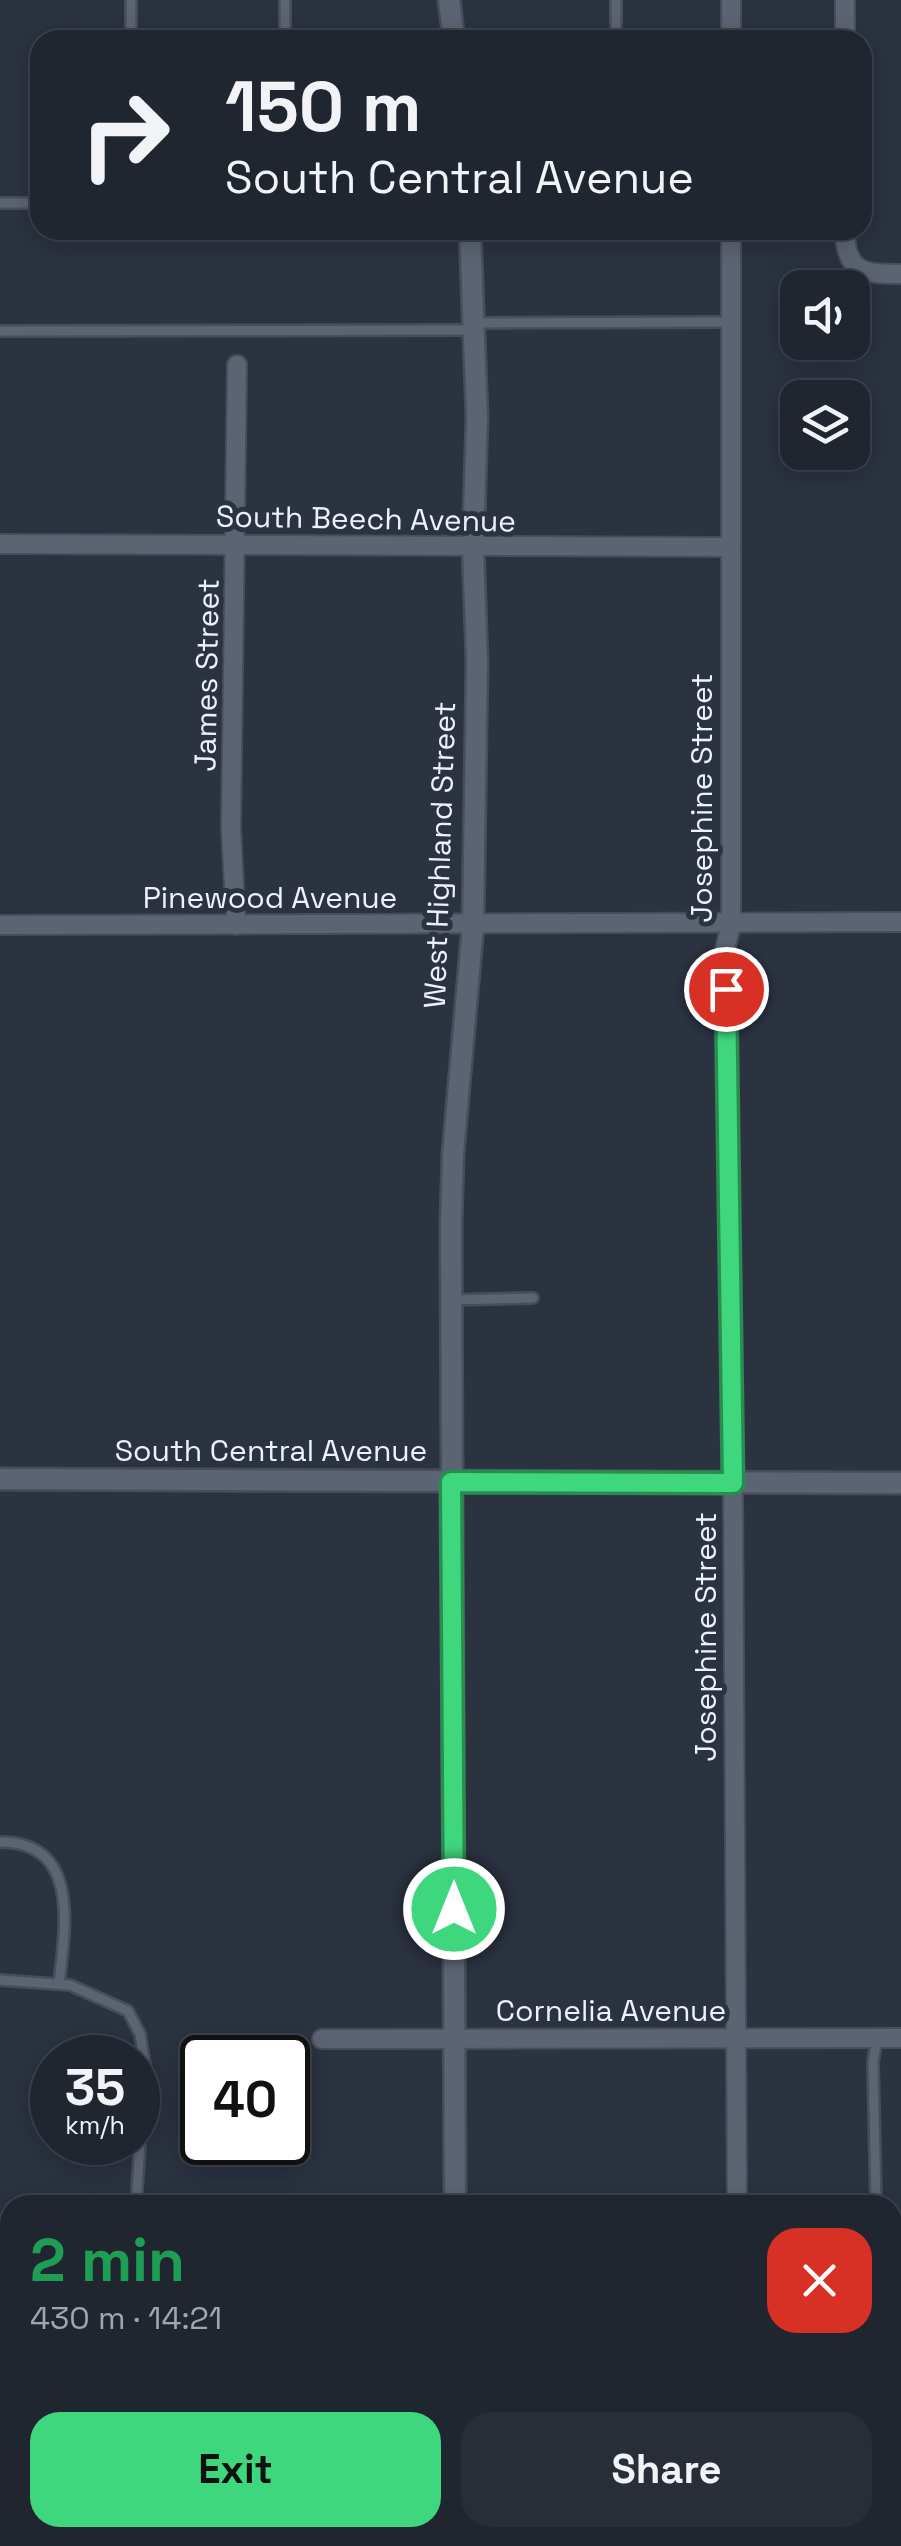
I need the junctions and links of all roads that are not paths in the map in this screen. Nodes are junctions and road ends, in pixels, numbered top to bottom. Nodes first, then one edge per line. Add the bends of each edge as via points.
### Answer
1 (132, 0) edge
2 (285, 0) edge
3 (449, 0) edge
4 (616, 0) edge
5 (731, 0) edge
6 (845, 0) edge
7 (131, 30) edge
8 (285, 30) edge
9 (453, 30) edge
10 (616, 30) edge
11 (731, 30) edge
12 (845, 30) edge
13 (0, 203) edge
14 (30, 204) edge
15 (470, 240) edge
16 (731, 240) edge
17 (846, 240) edge
18 (901, 274) edge
19 (731, 322) junction
20 (474, 327) junction
21 (0, 330) edge
22 (237, 365) dead end
23 (0, 544) edge
24 (237, 545) junction
25 (730, 547) junction
26 (473, 548) junction
27 (901, 922) edge
28 (732, 924) junction
29 (0, 925) edge
30 (236, 925) junction
31 (473, 925) junction
32 (533, 1298) dead end
33 (451, 1300) junction
34 (0, 1480) edge
35 (451, 1482) junction
36 (901, 1482) edge
37 (733, 1483) junction
38 (0, 1842) edge
39 (0, 1980) edge
40 (58, 1984) junction
41 (735, 2038) junction
42 (877, 2038) junction
43 (901, 2038) edge
44 (322, 2039) dead end
45 (454, 2039) junction
46 (137, 2195) edge
47 (455, 2195) edge
48 (737, 2195) edge
49 (876, 2195) edge

1 - 7 lane
2 - 8 lane
3 - 9 street
4 - 10 lane
5 - 11 street
6 - 12 street
13 - 14 lane
15 - 20 street, West Highland Street
16 - 19 street, Josephine Street
17 - 18 street via 857,267
19 - 20 lane
19 - 25 street, Josephine Street
20 - 21 lane
20 - 26 street, West Highland Street
22 - 24 street, James Street
23 - 24 street, South Beech Avenue
24 - 26 street, South Beech Avenue
24 - 30 street, James Street
25 - 26 street, South Beech Avenue
25 - 28 street, Josephine Street
26 - 31 street, West Highland Street
27 - 28 street, Pinewood Avenue
28 - 31 street, Pinewood Avenue
28 - 37 street, Josephine Street via 725,950
29 - 30 street, Pinewood Avenue
30 - 31 street, Pinewood Avenue
31 - 33 street, West Highland Street via 453,1154
32 - 33 lane
33 - 35 street, West Highland Street
34 - 35 street, South Central Avenue
35 - 37 street, South Central Avenue
35 - 45 street, West Highland Street
36 - 37 street, South Central Avenue
37 - 41 street, Josephine Street
38 - 40 lane via 36,1848 52,1862 65,1924
39 - 40 lane
40 - 46 lane via 128,2012 140,2034 145,2066
41 - 42 street, Cornelia Avenue
41 - 45 street, Cornelia Avenue
41 - 48 street, Josephine Street
42 - 43 street, Cornelia Avenue
42 - 49 lane
44 - 45 street, Cornelia Avenue
45 - 47 street, West Highland Street

